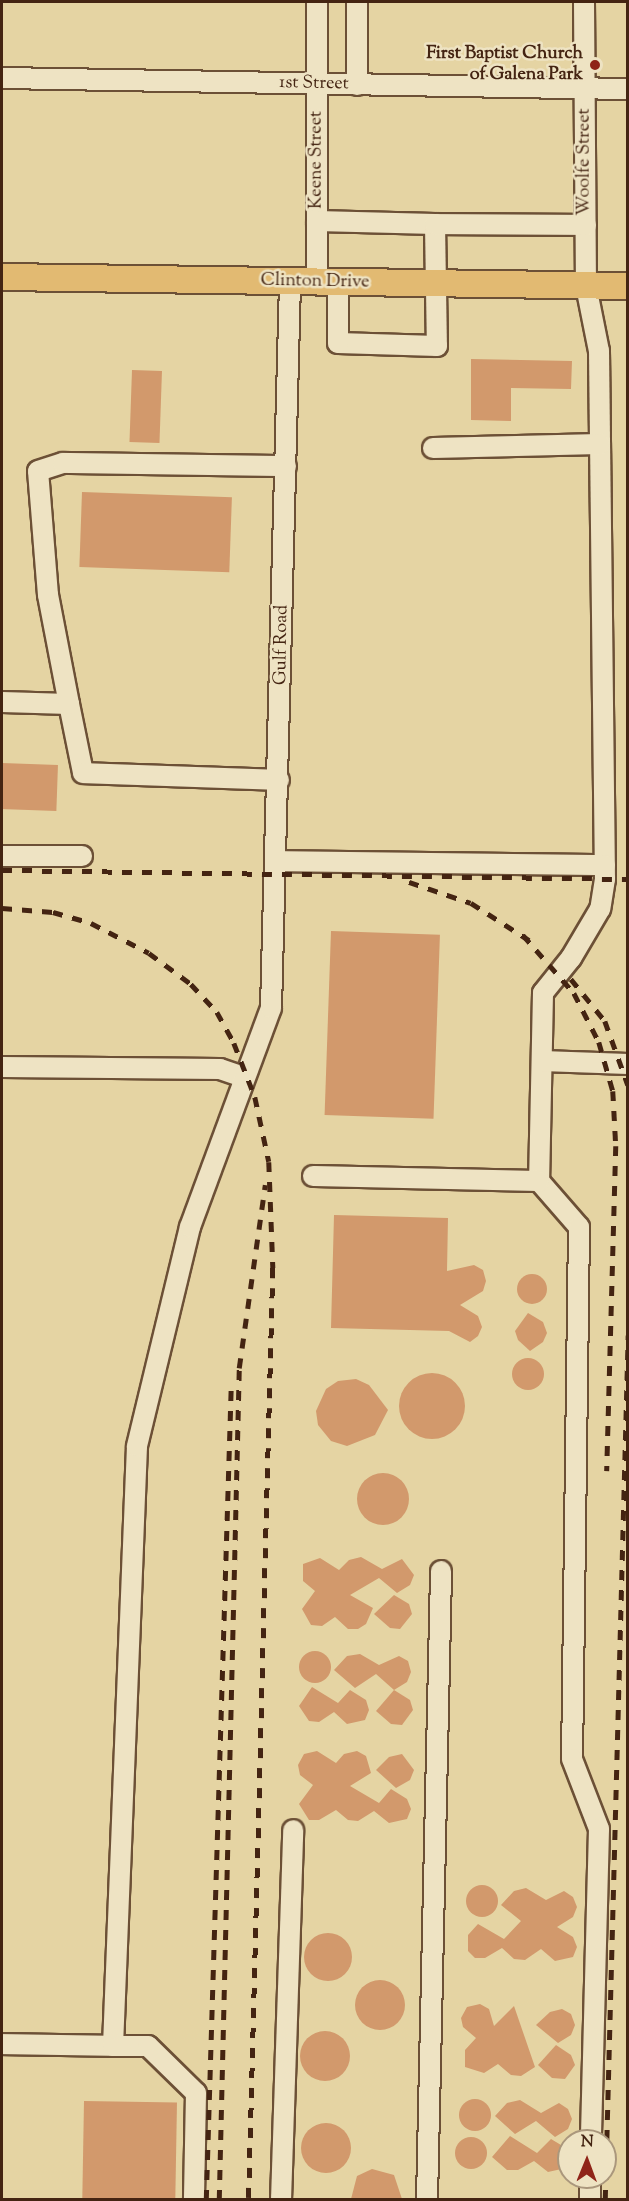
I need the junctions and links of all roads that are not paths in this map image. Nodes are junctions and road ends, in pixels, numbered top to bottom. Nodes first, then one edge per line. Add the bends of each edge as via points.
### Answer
1 (317, 2) edge
2 (357, 2) edge
3 (584, 2) edge
4 (2, 78) edge
5 (317, 84) junction
6 (357, 85) junction
7 (585, 88) junction
8 (627, 89) edge
9 (317, 221) junction
10 (435, 224) junction
11 (586, 225) junction
12 (2, 278) edge
13 (290, 281) junction
14 (327, 282) junction
15 (436, 284) junction
16 (586, 286) junction
17 (627, 286) edge
18 (600, 444) junction
19 (433, 448) dead end
20 (286, 466) junction
21 (2, 702) edge
22 (69, 704) junction
23 (279, 780) junction
24 (2, 856) edge
25 (82, 856) dead end
26 (277, 861) junction
27 (605, 865) junction
28 (542, 1061) junction
29 (627, 1064) edge
30 (2, 1067) edge
31 (243, 1077) junction
32 (313, 1176) dead end
33 (539, 1181) junction
34 (441, 1571) dead end
35 (293, 1830) dead end
36 (2, 2044) edge
37 (113, 2046) junction
38 (591, 2129) edge
39 (194, 2199) edge
40 (281, 2199) edge
41 (427, 2199) edge

1 - 5 street, Keene Street
2 - 6 street
3 - 7 street, Woolfe Street
4 - 5 street, 1st Street
5 - 6 street, 1st Street
5 - 9 street, Keene Street
6 - 7 street, 1st Street
7 - 8 street, 1st Street
7 - 11 street, Woolfe Street
9 - 10 street
9 - 14 street, Keene Street
10 - 11 street
10 - 15 street
11 - 16 street, Woolfe Street
12 - 13 main road, Clinton Drive
13 - 14 main road, Clinton Drive
13 - 20 street, Gulf Road
14 - 15 main road, Clinton Drive
14 - 15 street, Keene Street via 338,344 436,346
15 - 16 main road, Clinton Drive
16 - 17 main road, Clinton Drive
16 - 18 street, Woolfe Street via 598,351
18 - 19 street
18 - 27 street, Woolfe Street
20 - 22 street via 63,463 38,471 48,595
20 - 23 street, Gulf Road
21 - 22 street
22 - 23 street via 83,773
23 - 26 street, Gulf Road
24 - 25 street
26 - 27 street
26 - 31 street, Gulf Road via 271,1008
27 - 28 street, Woolfe Street via 600,909 571,958 543,993
28 - 29 street
28 - 33 street, Woolfe Street
30 - 31 street via 220,1069
31 - 37 street, Gulf Road via 190,1227 137,1446
32 - 33 street
33 - 38 street via 579,1227 572,1759 599,1829
34 - 41 street
35 - 40 street
36 - 37 street
37 - 39 street via 148,2046 196,2093

